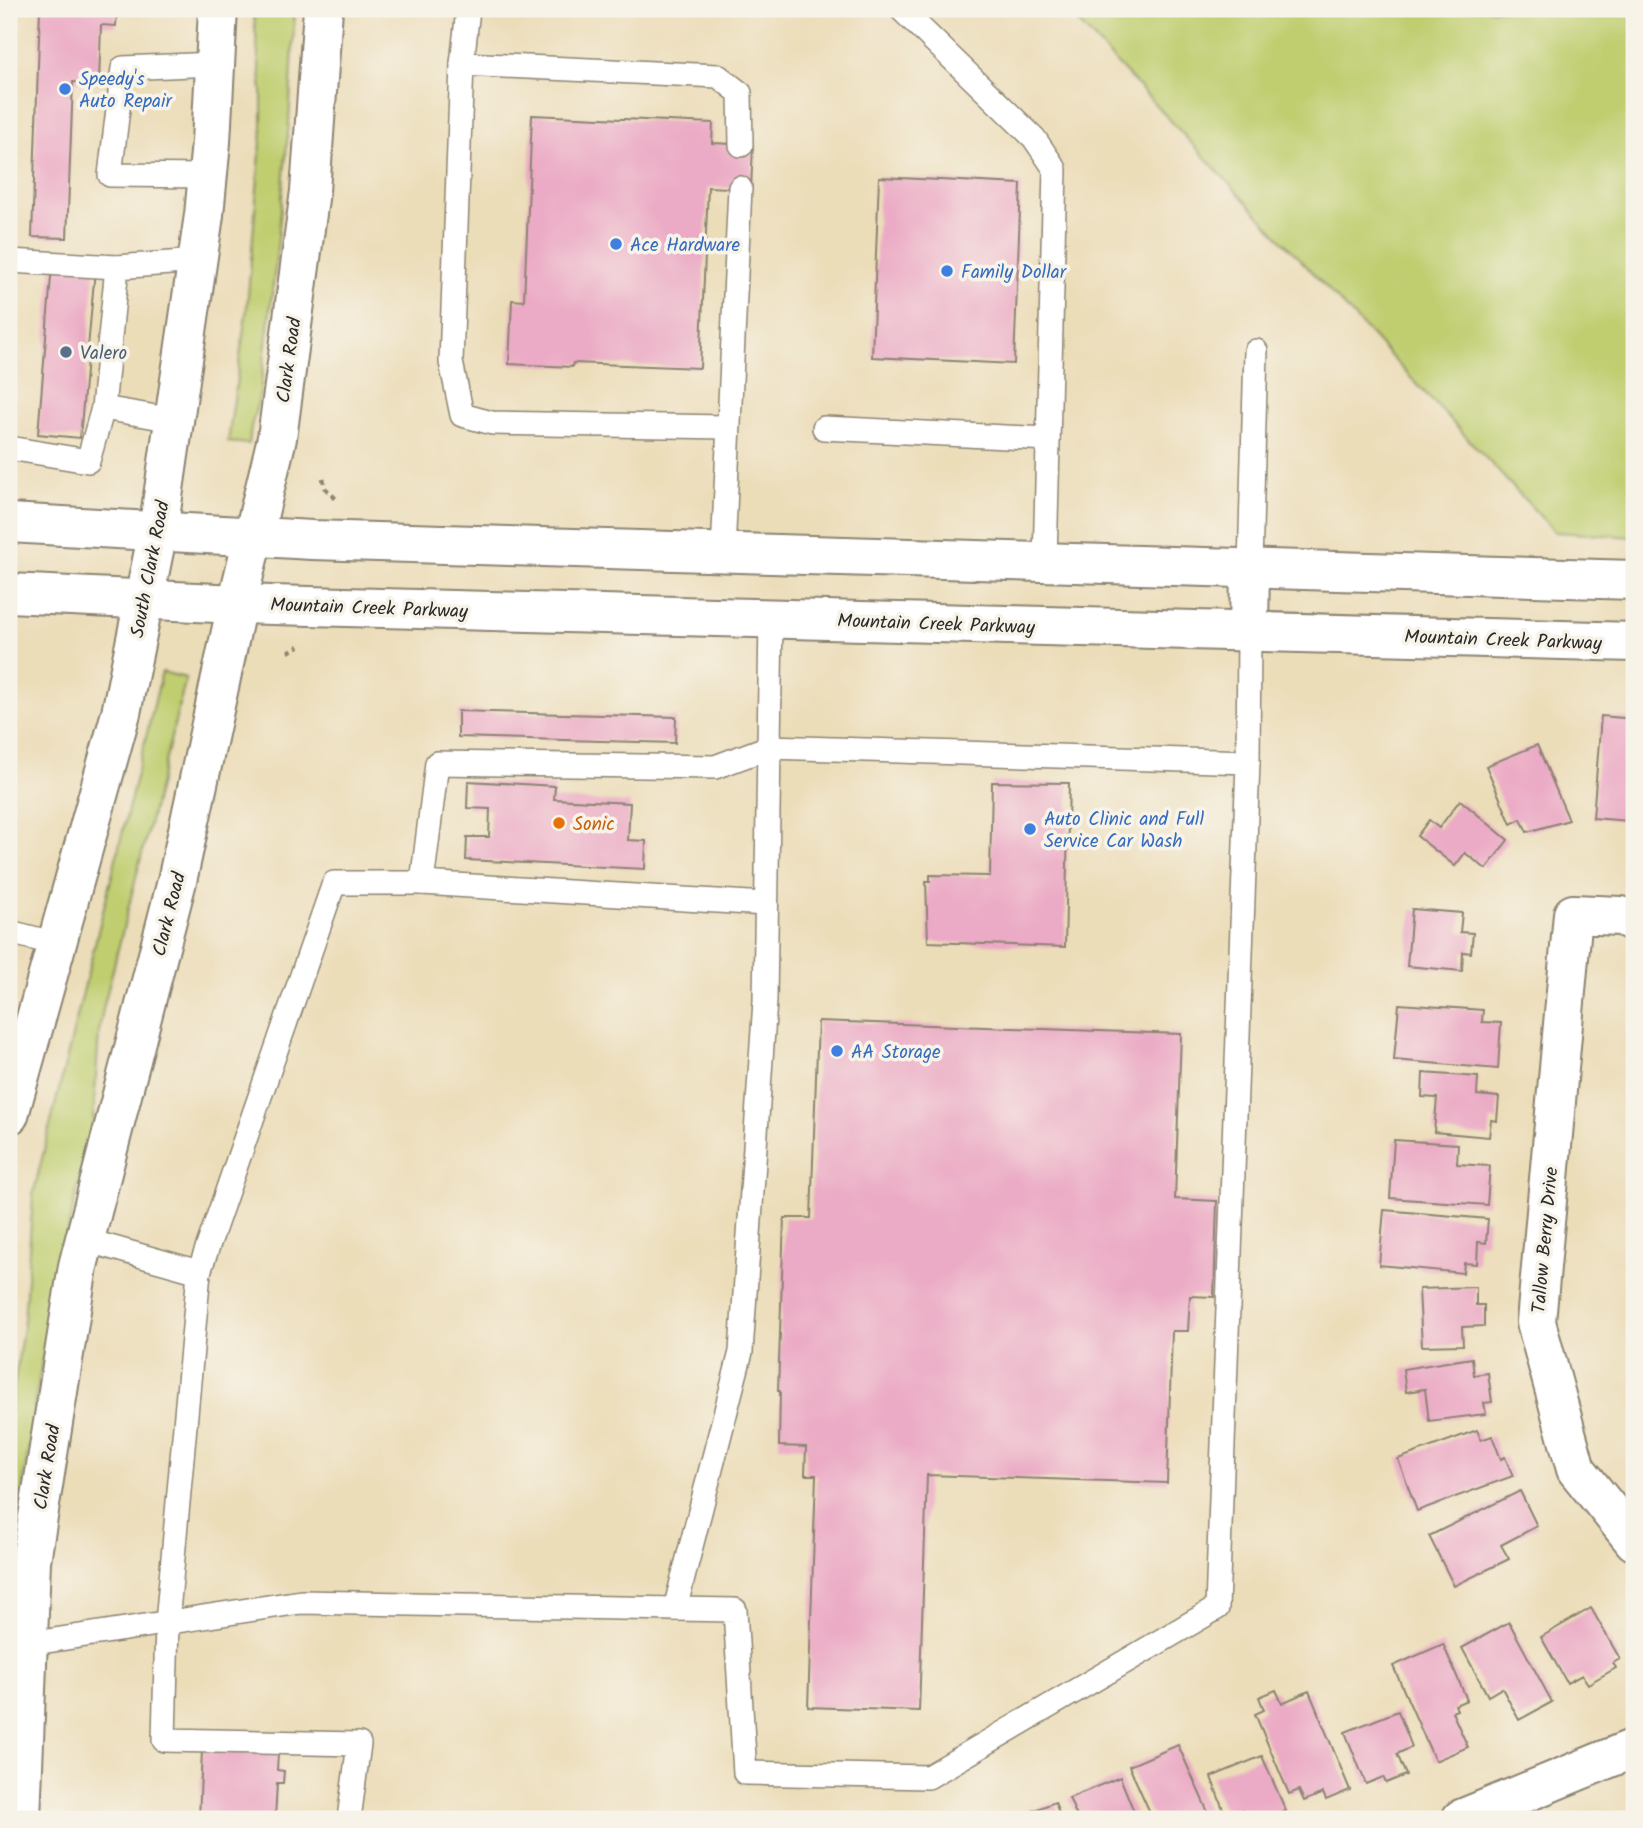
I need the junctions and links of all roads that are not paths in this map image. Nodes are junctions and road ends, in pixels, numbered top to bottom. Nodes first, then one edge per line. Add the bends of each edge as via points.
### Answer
1 (218, 9) edge
2 (323, 9) edge
3 (468, 9) edge
4 (901, 9) edge
5 (214, 64) junction
6 (462, 64) junction
7 (741, 145) dead end
8 (208, 176) junction
9 (740, 188) dead end
10 (9, 261) edge
11 (197, 261) junction
12 (117, 267) junction
13 (1256, 351) dead end
14 (103, 408) junction
15 (174, 420) junction
16 (727, 427) junction
17 (824, 429) dead end
18 (1048, 439) junction
19 (9, 448) edge
20 (9, 523) edge
21 (158, 531) junction
22 (253, 537) junction
23 (723, 553) junction
24 (1045, 562) junction
25 (1250, 566) junction
26 (1634, 580) edge
27 (9, 593) edge
28 (144, 600) junction
29 (237, 604) junction
30 (771, 619) junction
31 (1250, 632) junction
32 (1634, 642) edge
33 (769, 747) junction
34 (1248, 762) junction
35 (422, 883) junction
36 (766, 904) junction
37 (1634, 922) edge
38 (9, 932) edge
39 (57, 944) junction
40 (9, 1115) edge
41 (85, 1240) junction
42 (199, 1272) junction
43 (1634, 1541) edge
44 (675, 1609) junction
45 (167, 1623) junction
46 (18, 1644) edge
47 (1634, 1748) edge
48 (20, 1819) edge
49 (349, 1819) edge
50 (1461, 1819) edge

1 - 5 main road, South Clark Road
2 - 22 main road, Clark Road via 310,191 296,306 277,438
3 - 6 lane
4 - 18 lane via 1034,138 1055,169
5 - 8 main road, South Clark Road
5 - 8 lane via 123,68 110,175
6 - 7 lane via 718,76 740,93
6 - 16 lane via 452,362 462,415 492,423
8 - 11 main road, South Clark Road
9 - 16 lane
10 - 12 lane
11 - 12 lane
11 - 15 main road, South Clark Road
12 - 14 lane
13 - 25 lane
14 - 15 lane
14 - 19 lane via 88,461
15 - 21 main road, South Clark Road
16 - 23 lane
17 - 18 lane
18 - 24 lane
20 - 21 main road
21 - 22 main road
21 - 28 main road, South Clark Road
22 - 23 main road
22 - 29 main road, Clark Road
23 - 24 main road
24 - 25 main road
25 - 26 main road
25 - 31 main road
27 - 28 main road, Mountain Creek Parkway
28 - 29 main road, Mountain Creek Parkway
28 - 39 main road, South Clark Road via 121,713
29 - 30 main road, Mountain Creek Parkway
29 - 41 main road, Clark Road via 177,881
30 - 31 main road, Mountain Creek Parkway
30 - 33 lane
31 - 32 main road, Mountain Creek Parkway
31 - 34 lane
33 - 34 lane
33 - 35 lane via 715,767 438,763
33 - 36 lane
34 - 44 lane via 1217,1608 928,1777 745,1773 735,1610
35 - 36 lane
35 - 42 lane via 334,884
36 - 44 lane via 765,1001 741,1352
37 - 43 main road, Tallow Berry Drive via 1622,916 1573,914 1536,1322 1576,1469
38 - 39 lane
39 - 40 main road, South Clark Road
41 - 42 lane
41 - 46 main road, Clark Road
42 - 45 lane
44 - 45 lane via 301,1602
45 - 46 lane
45 - 49 lane via 164,1740 359,1744
46 - 48 main road, Clark Road
47 - 50 main road

